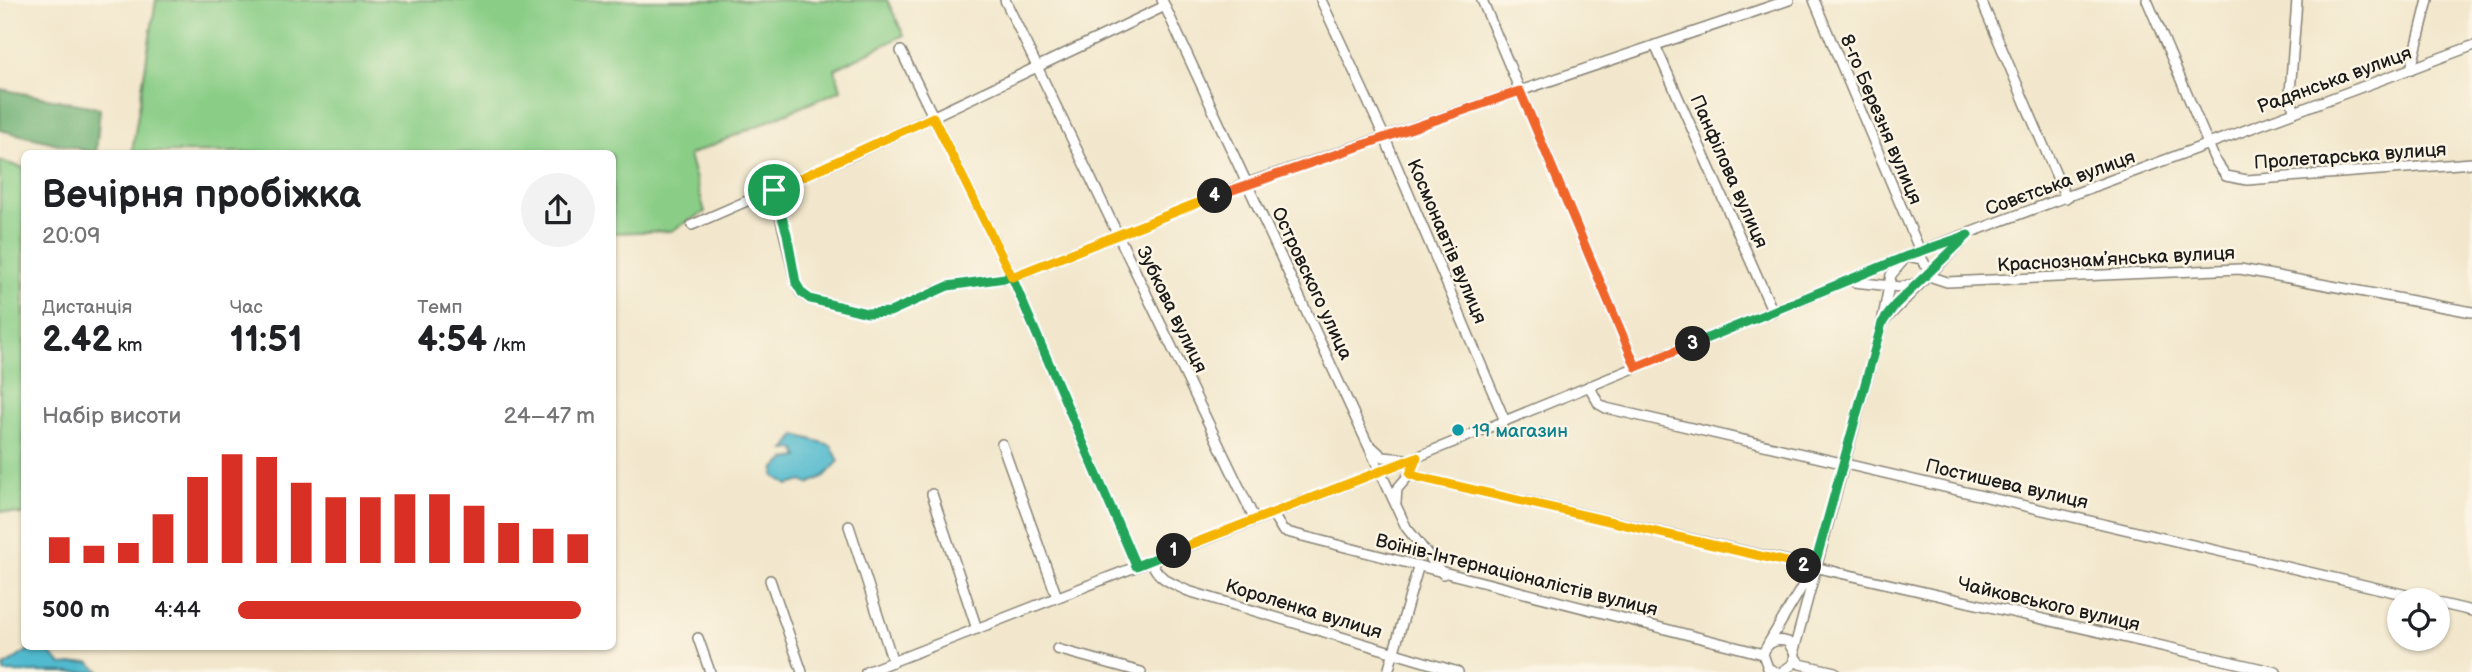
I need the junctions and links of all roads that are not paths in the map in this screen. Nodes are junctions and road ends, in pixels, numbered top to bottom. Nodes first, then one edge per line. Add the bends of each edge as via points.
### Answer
1 (1005, 0) edge
2 (1321, 0) edge
3 (1482, 0) edge
4 (1789, 0) edge
5 (1814, 0) edge
6 (1981, 0) edge
7 (2147, 0) edge
8 (2297, 0) edge
9 (2428, 0) edge
10 (1164, 3) edge
11 (1655, 46) junction
12 (2472, 47) edge
13 (901, 51) dead end
14 (1037, 66) junction
15 (2411, 69) junction
16 (1520, 91) junction
17 (2294, 111) junction
18 (933, 117) junction
19 (1384, 136) junction
20 (2209, 145) junction
21 (2472, 163) edge
22 (1248, 183) junction
23 (774, 190) junction
24 (2066, 198) junction
25 (692, 225) dead end
26 (1117, 234) junction
27 (1968, 235) junction
28 (1920, 251) junction
29 (1907, 256) junction
30 (1928, 273) junction
31 (1012, 277) junction
32 (1845, 282) junction
33 (1917, 284) junction
34 (1888, 285) junction
35 (1773, 312) junction
36 (2472, 312) edge
37 (1882, 323) junction
38 (1636, 367) junction
39 (1589, 386) junction
40 (1505, 421) junction
41 (1364, 437) junction
42 (1002, 444) dead end
43 (1417, 457) junction
44 (1845, 463) junction
45 (1380, 471) junction
46 (1410, 474) junction
47 (932, 494) dead end
48 (1396, 507) junction
49 (1272, 513) junction
50 (1255, 520) junction
51 (849, 526) dead end
52 (1151, 561) junction
53 (1136, 566) junction
54 (1418, 568) junction
55 (1814, 568) junction
56 (1443, 574) junction
57 (771, 580) dead end
58 (2387, 590) edge
59 (1057, 597) junction
60 (2450, 606) edge
61 (2472, 611) edge
62 (977, 629) junction
63 (698, 638) dead end
64 (1768, 644) junction
65 (1057, 649) dead end
66 (1394, 654) junction
67 (1763, 656) junction
68 (1793, 661) edge
69 (893, 662) junction
70 (710, 672) edge
71 (802, 672) edge
72 (866, 672) edge
73 (1141, 672) edge
74 (1388, 672) edge
75 (1458, 672) edge
76 (1760, 672) edge
77 (1776, 672) edge
78 (1782, 672) edge
79 (1835, 672) edge
80 (2276, 672) edge

1 - 14 street, Зубкова вулиця
2 - 19 street, Космонавтів вулиця
3 - 16 street
4 - 11 street
5 - 28 street, 8-го Березня вулиця
6 - 24 street
7 - 20 street, Пролетарська вулиця
8 - 17 street via 2290,93
9 - 15 street
10 - 14 street
10 - 22 street, Островского улица
11 - 16 street
11 - 35 street, Панфілова вулиця
12 - 15 street, Радянська вулиця
13 - 18 street
14 - 18 street
14 - 26 street, Зубкова вулиця
15 - 17 street, Радянська вулиця
16 - 19 street
16 - 38 street
17 - 20 street, Радянська вулиця
18 - 23 street
18 - 31 street
19 - 22 street
19 - 40 street, Космонавтів вулиця
20 - 21 street, Пролетарська вулиця via 2221,172 2247,180
20 - 24 street, Совєтська вулиця
22 - 26 street
22 - 41 street, Островского улица
23 - 25 street
23 - 31 street via 796,283 810,299 867,313 890,312 948,286
24 - 27 street, Совєтська вулиця
26 - 31 street
26 - 50 street, Зубкова вулиця
27 - 28 street, Совєтська вулиця
27 - 30 street
28 - 29 street, Совєтська вулиця
29 - 30 street via 1922,259
29 - 32 street, Совєтська вулиця
29 - 34 street via 1895,267
30 - 33 street
30 - 36 street, Краснознамʼянська вулиця via 1947,282 1971,283 2240,269
31 - 53 street
32 - 34 street
32 - 35 street, Совєтська вулиця
33 - 34 street
33 - 37 street
34 - 37 street
35 - 38 street, Совєтська вулиця
37 - 44 street
38 - 39 street, Совєтська вулиця
39 - 40 street, Совєтська вулиця
39 - 44 street, Постишева вулиця via 1606,408
40 - 43 street, Совєтська вулиця
41 - 43 street via 1383,457
41 - 45 street, Островского улица
42 - 59 street
43 - 45 street, Совєтська вулиця
43 - 46 street
44 - 55 street
44 - 58 street, Постишева вулиця
45 - 48 street, Островского улица
45 - 49 street, Совєтська вулиця
46 - 48 street via 1397,489
46 - 55 street, Чайковського вулиця
47 - 62 street
48 - 56 street, Островского улица via 1416,544
49 - 50 street, Совєтська вулиця
49 - 54 street, Воїнів-Інтернаціоналістів вулиця via 1283,531
50 - 52 street, Совєтська вулиця
51 - 69 street
52 - 53 street, Совєтська вулиця
52 - 66 street, Короленка вулиця via 1164,581 1188,591
53 - 59 street, Совєтська вулиця
54 - 56 street, Воїнів-Інтернаціоналістів вулиця
54 - 66 street
55 - 64 street
55 - 68 street
55 - 80 street, Чайковського вулиця
56 - 67 street, Воїнів-Інтернаціоналістів вулиця
57 - 71 street
59 - 62 street, Совєтська вулиця
60 - 61 street
62 - 69 street, Совєтська вулиця
63 - 70 street
64 - 67 street
64 - 68 street via 1783,640
65 - 73 street
66 - 74 street
66 - 75 street, Короленка вулиця
67 - 76 street
67 - 77 street via 1768,668
68 - 78 street
68 - 79 street
69 - 72 street, Совєтська вулиця

